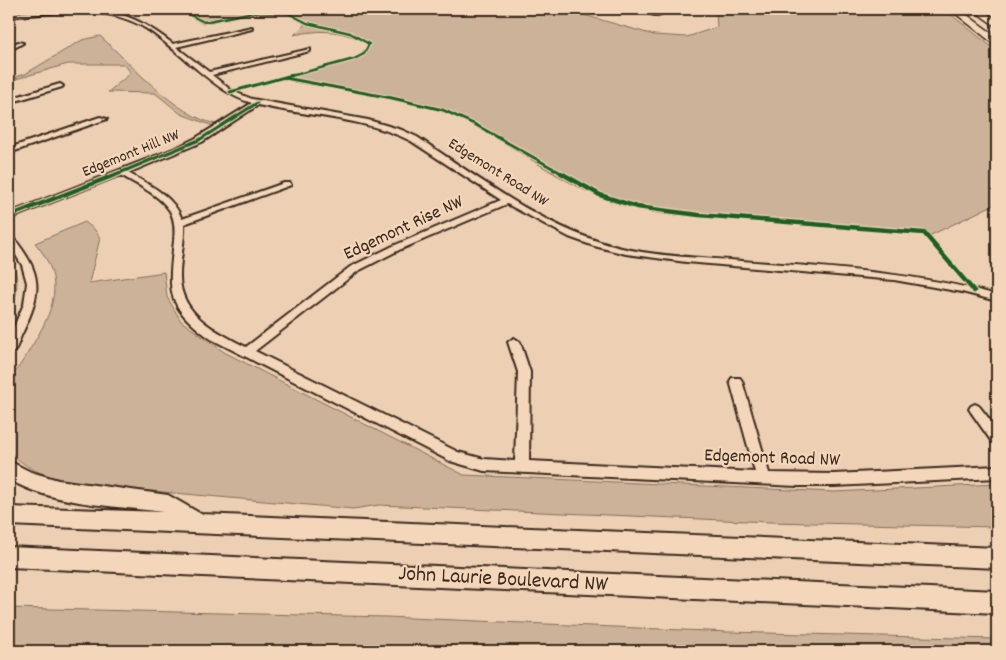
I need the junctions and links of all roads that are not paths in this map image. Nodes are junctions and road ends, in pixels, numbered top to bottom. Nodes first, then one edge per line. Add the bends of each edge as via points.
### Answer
1 (637, 9) edge
2 (648, 9) edge
3 (954, 9) edge
4 (976, 9) edge
5 (9, 14) edge
6 (997, 24) edge
7 (250, 28) dead end
8 (997, 42) edge
9 (20, 43) dead end
10 (172, 46) junction
11 (9, 49) edge
12 (308, 50) dead end
13 (208, 74) junction
14 (60, 86) dead end
15 (9, 101) edge
16 (257, 103) junction
17 (103, 119) dead end
18 (9, 151) edge
19 (121, 172) junction
20 (287, 185) dead end
21 (509, 200) junction
22 (9, 216) edge
23 (179, 223) junction
24 (9, 238) edge
25 (997, 298) edge
26 (514, 342) dead end
27 (10, 347) edge
28 (247, 352) junction
29 (736, 381) dead end
30 (975, 410) dead end
31 (997, 438) edge
32 (522, 467) junction
33 (9, 469) edge
34 (997, 472) edge
35 (764, 478) junction
36 (9, 516) edge
37 (198, 523) junction
38 (9, 557) edge
39 (997, 558) edge
40 (997, 602) edge

1 - 2 street via 658,14
3 - 8 main road
4 - 6 main road
5 - 10 street, Edgemont Road NW via 71,11 118,15 142,23
7 - 10 street
9 - 11 street
10 - 13 street, Edgemont Road NW
12 - 13 street
13 - 16 street, Edgemont Road NW via 233,94
14 - 15 street
16 - 19 street, Edgemont Hill NW via 190,145
16 - 21 street, Edgemont Road NW via 394,130 414,139
17 - 18 street
19 - 22 street, Edgemont Hill NW
19 - 23 street via 166,202 176,213
20 - 23 street
21 - 25 street, Edgemont Road NW via 549,225 624,251 897,277 953,286
21 - 28 street, Edgemont Rise NW via 354,269
23 - 28 street, Edgemont Road NW via 173,278 178,299 199,325
24 - 27 street via 24,256 32,275 32,297
26 - 32 street via 525,382
28 - 32 street, Edgemont Road NW via 455,457 478,464
29 - 35 street
30 - 31 street
32 - 35 street, Edgemont Road NW
33 - 37 main road via 25,479 58,489 168,504
34 - 35 street, Edgemont Road NW via 834,480
36 - 37 main road
37 - 39 main road
38 - 40 main road, John Laurie Boulevard NW

